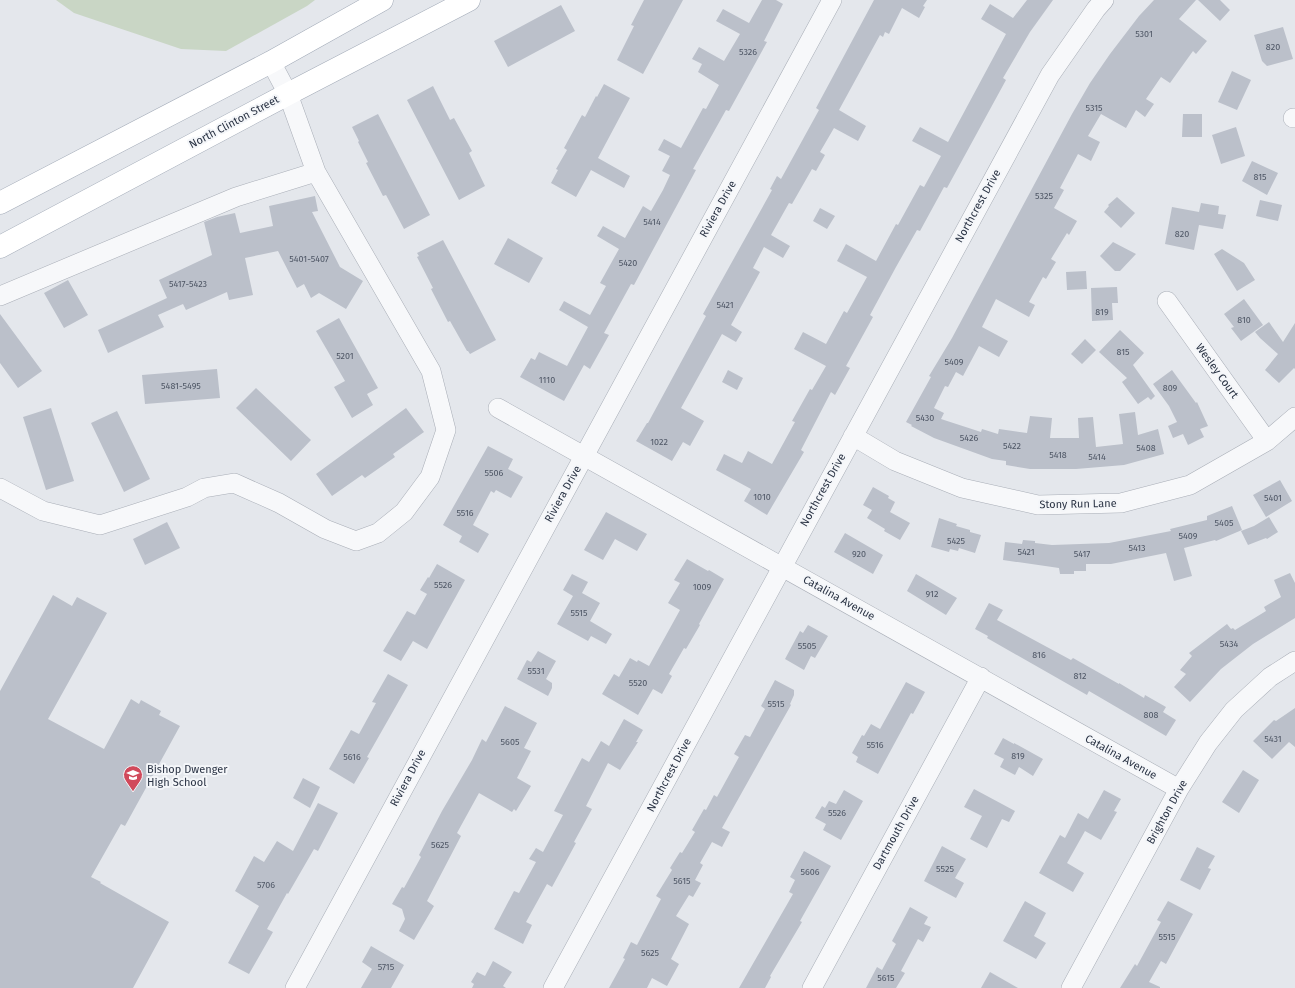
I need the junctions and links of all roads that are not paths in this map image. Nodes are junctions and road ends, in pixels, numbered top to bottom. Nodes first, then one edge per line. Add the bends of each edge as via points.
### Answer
1 (382, 0) edge
2 (470, 0) edge
3 (832, 0) edge
4 (1104, 0) edge
5 (271, 62) junction
6 (288, 94) junction
7 (316, 172) junction
8 (0, 203) edge
9 (0, 247) edge
10 (0, 296) edge
11 (1167, 301) dead end
12 (498, 408) dead end
13 (1295, 417) edge
14 (853, 436) junction
15 (1267, 441) junction
16 (583, 456) junction
17 (0, 488) edge
18 (782, 567) junction
19 (1295, 661) edge
20 (981, 677) junction
21 (1179, 789) junction
22 (295, 988) edge
23 (553, 988) edge
24 (812, 988) edge
25 (1071, 988) edge

1 - 5 main road
2 - 6 main road, North Clinton Street
3 - 16 street, Riviera Drive
4 - 14 street, Northcrest Drive via 1050,75
5 - 6 street
5 - 8 main road
6 - 7 street
6 - 9 main road, North Clinton Street
7 - 10 street via 236,197
7 - 17 street via 431,371 446,430 430,477 404,512 378,533 356,541 325,529 234,482 204,488 187,497 100,526 43,511
11 - 15 street, Wesley Court
12 - 16 street, Catalina Avenue
13 - 15 street, Stony Run Lane
14 - 15 street, Stony Run Lane via 895,461 962,488 1038,505 1121,503 1190,485
14 - 18 street, Northcrest Drive
16 - 18 street, Catalina Avenue
16 - 22 street, Riviera Drive
18 - 20 street, Catalina Avenue
18 - 23 street, Northcrest Drive
19 - 21 street, Brighton Drive via 1270,677 1234,710
20 - 21 street, Catalina Avenue
20 - 24 street, Dartmouth Drive
21 - 25 street, Brighton Drive

